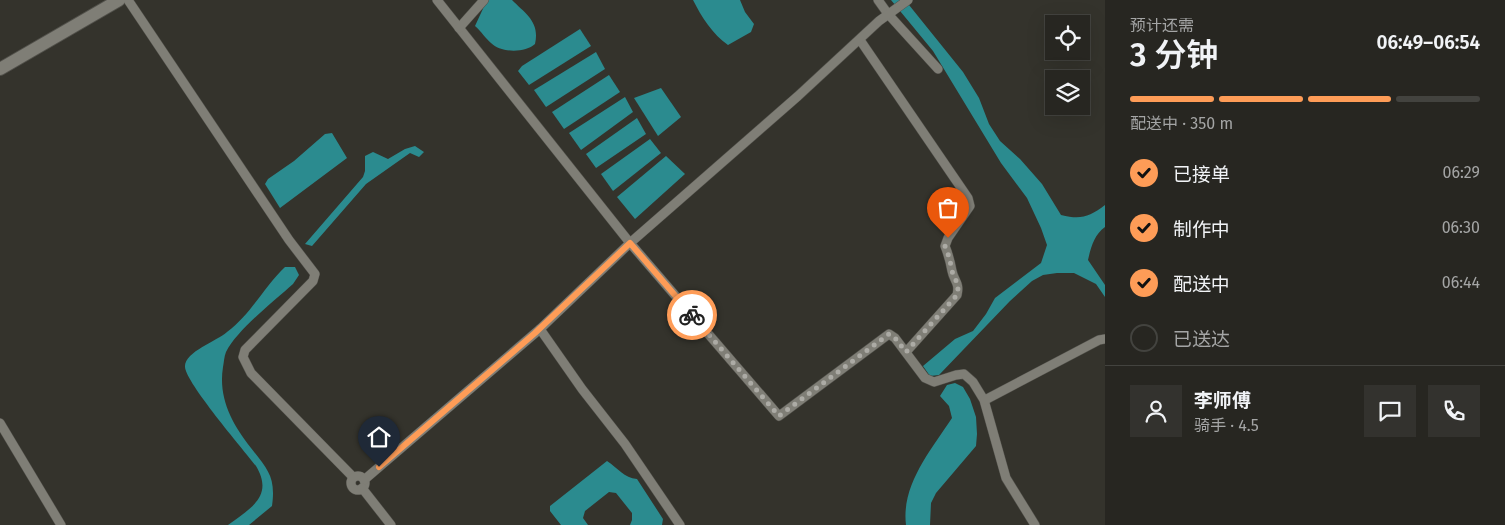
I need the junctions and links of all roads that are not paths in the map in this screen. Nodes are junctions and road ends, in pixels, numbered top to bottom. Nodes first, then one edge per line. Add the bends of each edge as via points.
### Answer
1 (119, 0) edge
2 (128, 0) edge
3 (437, 0) edge
4 (484, 0) edge
5 (878, 0) edge
6 (908, 0) edge
7 (891, 12) junction
8 (460, 28) junction
9 (860, 40) junction
10 (0, 69) edge
11 (938, 69) dead end
12 (630, 243) junction
13 (540, 329) junction
14 (1105, 339) edge
15 (906, 352) junction
16 (984, 400) junction
17 (0, 423) edge
18 (363, 484) junction
19 (61, 525) edge
20 (391, 525) edge
21 (680, 525) edge
22 (1035, 525) edge

1 - 10 street
2 - 18 street via 315,274 313,281 245,350 243,357 251,373 353,477 352,487 358,490
3 - 8 street
4 - 8 street
5 - 7 street
6 - 7 street
7 - 9 street
7 - 11 street
8 - 12 street
9 - 12 street
9 - 15 street via 968,198 970,206 945,246 959,288 957,295
12 - 13 street
12 - 15 street via 779,416 889,334
13 - 18 street
13 - 21 street
14 - 16 street
15 - 16 street via 925,378 934,382 964,374
16 - 22 street via 1006,478
17 - 19 street
18 - 20 street

